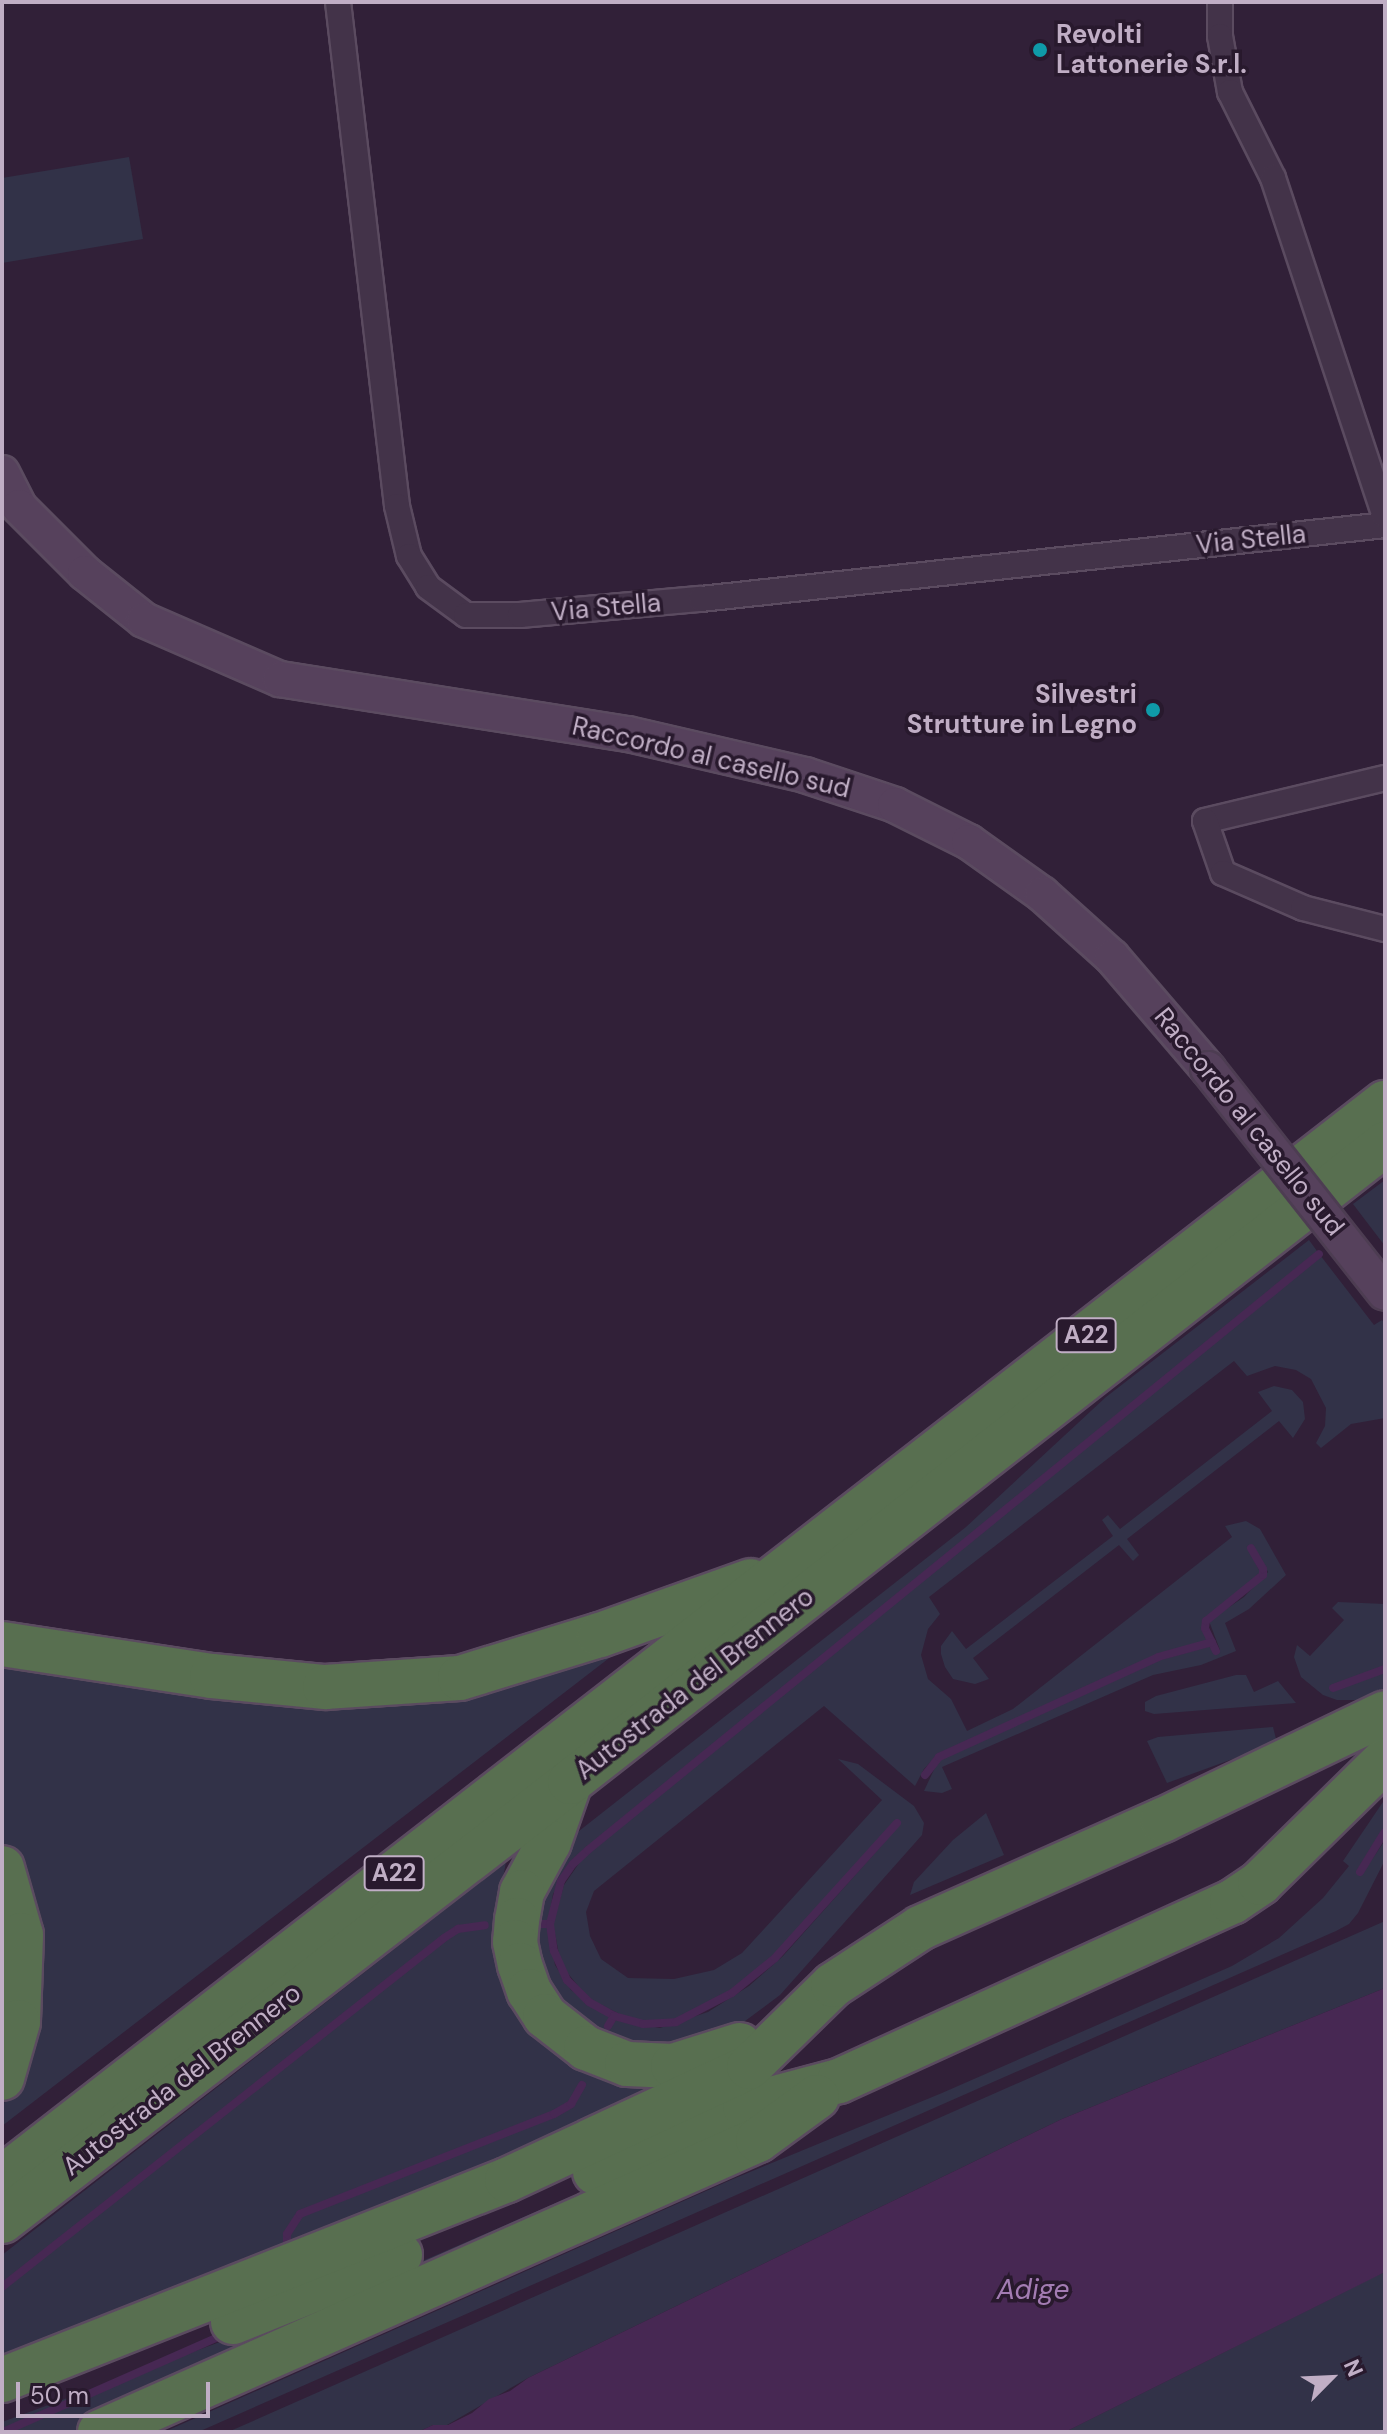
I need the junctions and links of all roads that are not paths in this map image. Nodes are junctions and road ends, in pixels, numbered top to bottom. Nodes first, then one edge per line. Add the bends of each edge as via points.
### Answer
1 (338, 2) edge
2 (1220, 2) edge
3 (2, 473) edge
4 (1385, 516) edge
5 (1385, 525) edge
6 (1385, 778) edge
7 (1385, 929) edge
8 (1385, 1103) edge
9 (1385, 1144) edge
10 (1385, 1293) edge
11 (787, 1568) junction
12 (2, 1644) edge
13 (1385, 1713) edge
14 (1385, 1760) edge
15 (570, 1782) junction
16 (2, 1868) edge
17 (806, 2010) junction
18 (2, 2078) edge
19 (839, 2081) junction
20 (2, 2178) edge
21 (2, 2221) edge
22 (311, 2276) junction
23 (2, 2380) edge
24 (2, 2407) edge
25 (100, 2432) edge

1 - 5 street, Via Stella via 397,506 409,556 428,587 466,615 701,599
2 - 4 street via 1230,92 1273,178
3 - 10 main road, Raccordo al casello sud, bridge via 19,507 85,573 144,620 280,679 628,734 805,775 895,805 969,842 1042,894 1112,957
6 - 7 street via 1205,821 1223,873 1303,908
8 - 11 highway, Autostrada del Brennero / A22
9 - 15 highway, Autostrada del Brennero / A22
11 - 12 highway via 460,1678 325,1687 212,1676
11 - 20 highway, Autostrada del Brennero / A22
13 - 17 highway via 920,1928 833,1985
14 - 19 highway via 1260,1883 1232,1902
15 - 17 highway via 549,1842 522,1892 517,1920 520,1965 545,2016 586,2048 627,2064 655,2067 723,2052
15 - 21 highway, Autostrada del Brennero / A22
16 - 18 highway via 21,1935 18,2022
17 - 22 highway via 749,2067
19 - 22 highway via 745,2106
19 - 25 highway via 758,2140
22 - 23 highway
22 - 24 highway

